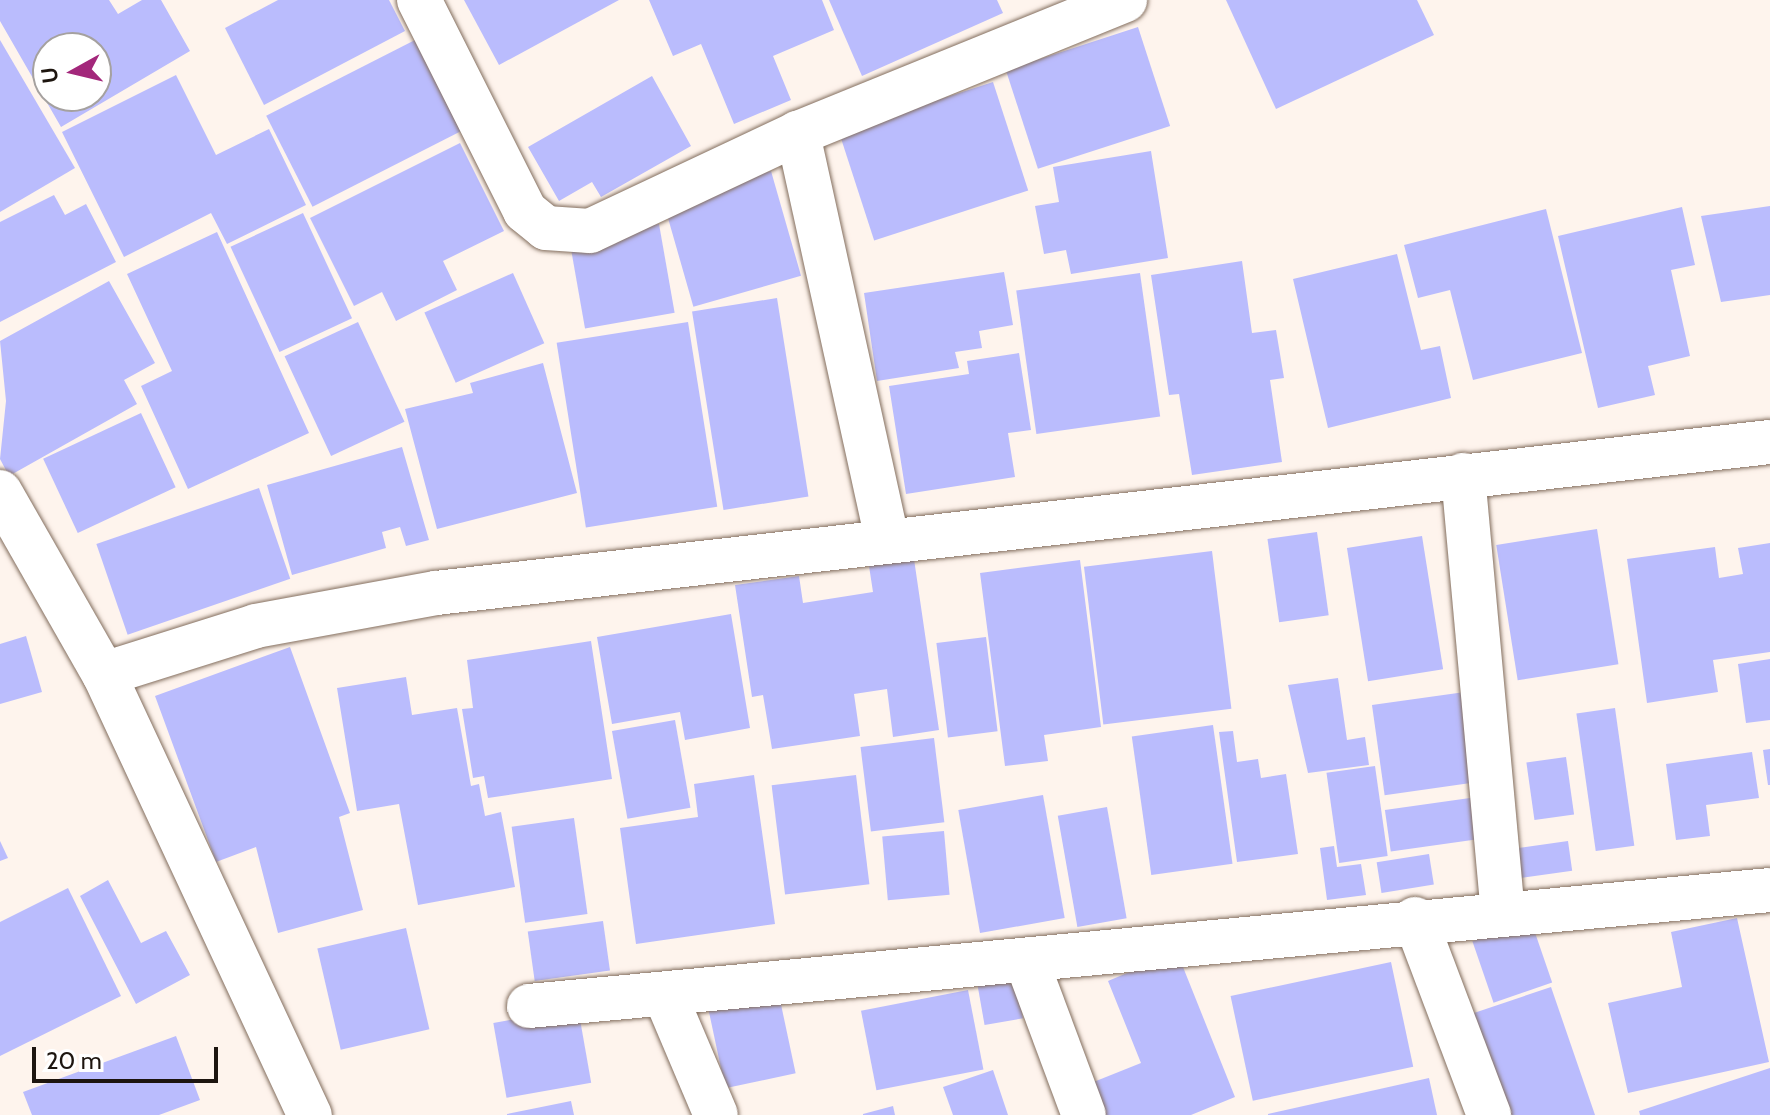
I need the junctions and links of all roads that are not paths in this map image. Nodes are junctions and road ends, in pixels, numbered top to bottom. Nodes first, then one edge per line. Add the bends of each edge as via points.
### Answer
1 (419, 0) edge
2 (1125, 0) edge
3 (798, 133) junction
4 (1770, 442) edge
5 (1463, 475) junction
6 (0, 492) edge
7 (887, 539) junction
8 (104, 674) junction
9 (1770, 890) edge
10 (1503, 912) junction
11 (1415, 919) junction
12 (1027, 962) junction
13 (665, 995) junction
14 (529, 1006) dead end
15 (310, 1115) edge
16 (716, 1115) edge
17 (1084, 1115) edge
18 (1489, 1115) edge

1 - 3 street via 525,211 546,228 590,231
2 - 3 street
3 - 7 street
4 - 5 street
5 - 7 street
5 - 10 street
6 - 8 street
7 - 8 street via 327,610 204,639
8 - 15 street
9 - 10 street
10 - 11 street
11 - 12 street
11 - 18 street
12 - 13 street
12 - 17 street
13 - 14 street
13 - 16 street

